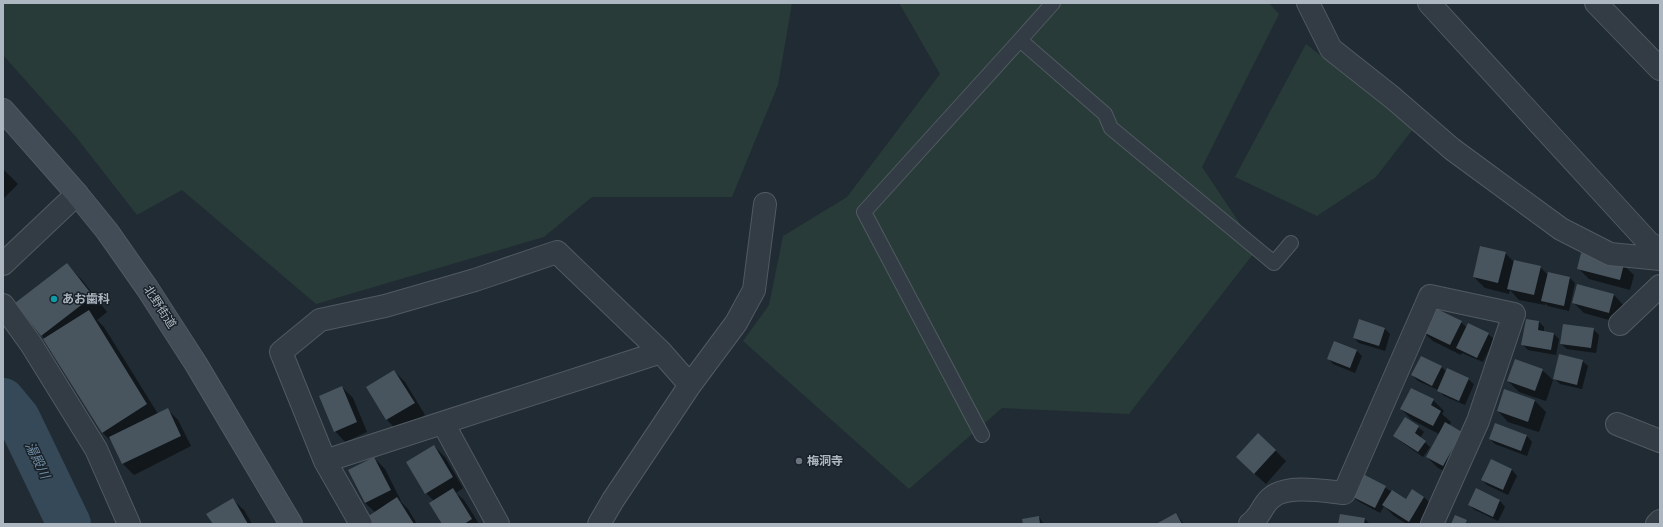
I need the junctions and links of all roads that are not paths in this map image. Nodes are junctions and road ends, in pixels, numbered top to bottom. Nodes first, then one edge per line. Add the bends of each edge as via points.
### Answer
1 (1052, 3) edge
2 (1308, 3) edge
3 (1429, 3) edge
4 (1596, 3) edge
5 (1020, 40) junction
6 (1660, 69) edge
7 (3, 110) edge
8 (77, 194) junction
9 (765, 204) dead end
10 (1291, 243) dead end
11 (1660, 249) edge
12 (1660, 260) edge
13 (3, 264) edge
14 (1660, 286) edge
15 (3, 305) edge
16 (1620, 324) dead end
17 (661, 352) junction
18 (690, 385) junction
19 (443, 423) junction
20 (1617, 424) dead end
21 (982, 435) dead end
22 (1660, 441) edge
23 (325, 461) junction
24 (1660, 521) edge
25 (129, 524) edge
26 (290, 524) edge
27 (361, 524) edge
28 (498, 524) edge
29 (599, 524) edge
30 (1250, 524) edge
31 (1432, 524) edge
32 (1657, 524) edge

1 - 5 lane
2 - 12 street via 1332,49 1452,149 1561,228 1603,251
3 - 11 street via 1649,243
4 - 6 street
5 - 10 lane via 1105,114 1112,128 1274,263
5 - 21 lane via 864,212
7 - 8 main road, 北野街道
8 - 13 street
8 - 26 main road, 北野街道 via 128,259 164,312
9 - 18 street via 754,290 736,323
14 - 16 street
15 - 25 street via 31,344 96,450
17 - 18 street
17 - 19 street
17 - 23 street via 557,252 475,280 385,306 320,320 281,352
18 - 29 street
19 - 23 street
19 - 28 street
20 - 22 street
23 - 27 street
24 - 32 street
30 - 31 street via 1257,519 1271,497 1292,489 1344,493 1430,296 1514,314 1478,421

